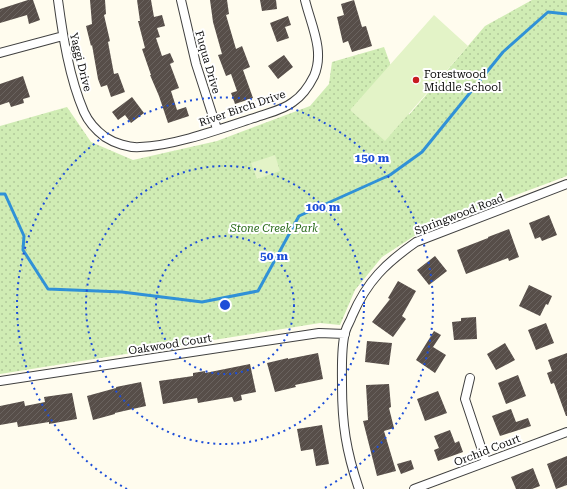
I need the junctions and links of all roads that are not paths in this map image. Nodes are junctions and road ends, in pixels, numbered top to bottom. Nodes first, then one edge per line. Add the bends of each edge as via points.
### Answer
1 (58, 0) edge
2 (181, 0) edge
3 (305, 0) edge
4 (63, 36) junction
5 (0, 53) edge
6 (93, 126) joint
7 (217, 129) junction
8 (567, 184) edge
9 (344, 334) junction
10 (470, 378) dead end
11 (0, 381) edge
12 (567, 432) edge
13 (486, 462) junction
14 (359, 489) edge
15 (414, 489) edge

1 - 4 street, Yaggi Drive
2 - 7 street, Fuqua Drive via 196,64
3 - 7 street, River Birch Drive via 318,51 314,77 304,92 293,103 280,109
4 - 5 street
4 - 6 street, Yaggi Drive via 84,112
6 - 7 street, River Birch Drive via 112,141 138,147 167,143
8 - 9 street, Springwood Road via 416,242 394,257 377,274 360,298
9 - 11 street, Oakwood Court via 319,333
9 - 14 street, Springwood Road via 342,412 345,441
10 - 13 street via 465,399
12 - 13 street, Orchid Court
13 - 15 street, Orchid Court

